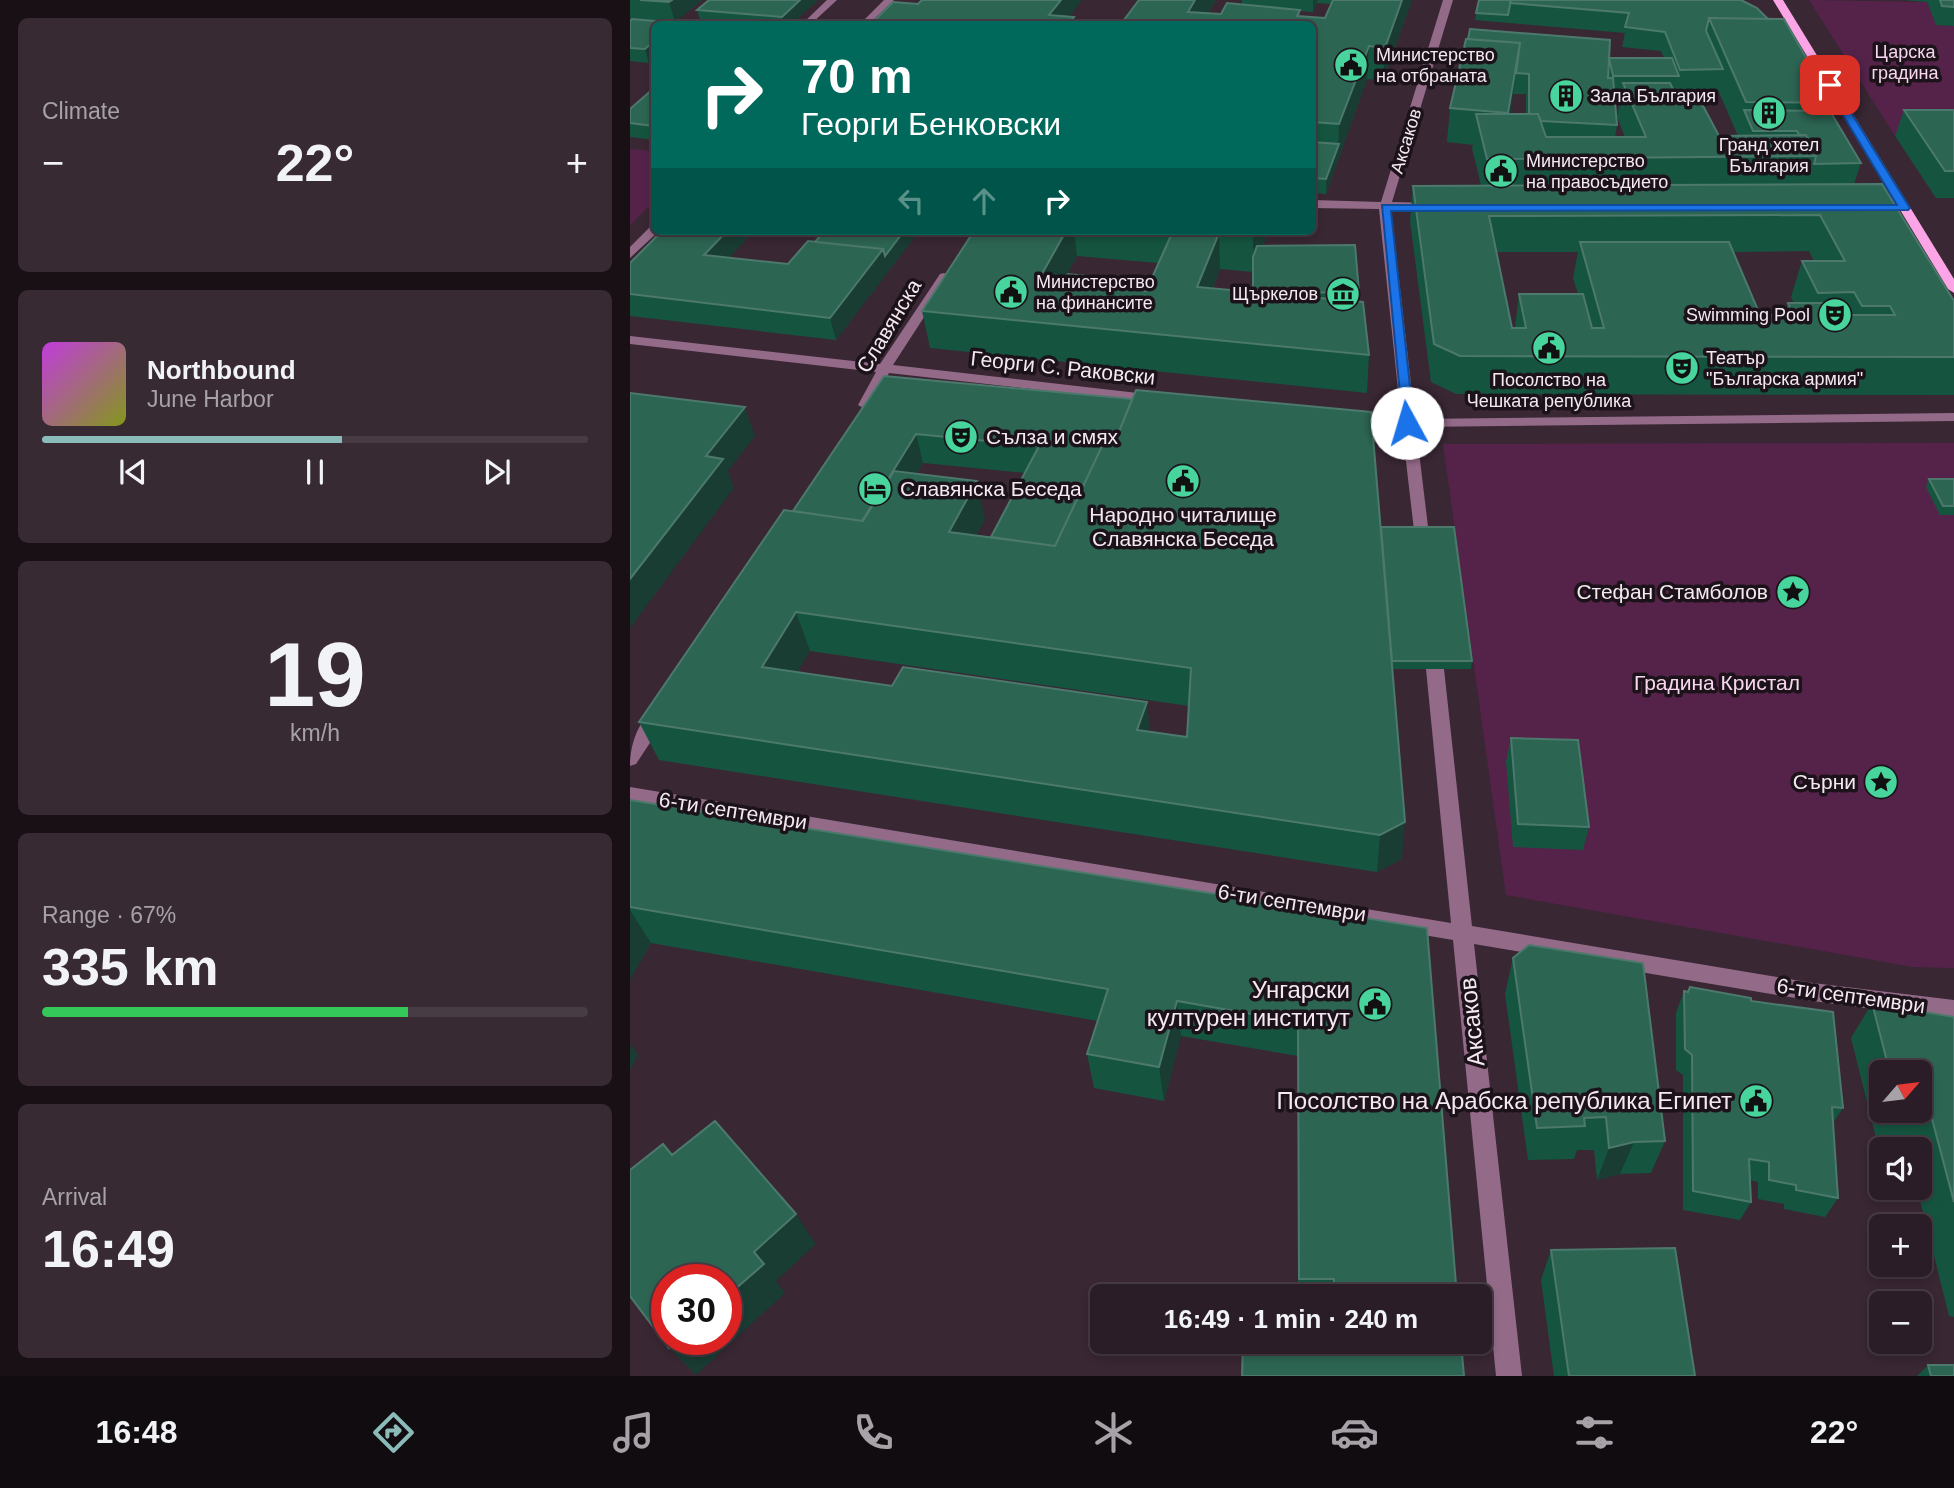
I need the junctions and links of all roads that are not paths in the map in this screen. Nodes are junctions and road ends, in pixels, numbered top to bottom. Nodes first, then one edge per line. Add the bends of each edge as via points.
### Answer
1 (832, 0) edge
2 (889, 0) edge
3 (1448, 0) edge
4 (1768, 0) edge
5 (1779, 0) edge
6 (809, 21) edge
7 (867, 21) edge
8 (1316, 204) edge
9 (1385, 207) junction
10 (1454, 207) edge
11 (651, 233) edge
12 (630, 254) edge
13 (953, 264) edge
14 (1954, 289) edge
15 (630, 340) edge
16 (886, 369) junction
17 (1170, 401) edge
18 (1954, 417) edge
19 (1333, 418) edge
20 (1407, 423) junction
21 (852, 425) edge
22 (1421, 535) edge
23 (1435, 669) edge
24 (666, 706) edge
25 (630, 759) edge
26 (630, 794) edge
27 (1463, 931) junction
28 (1954, 1010) edge
29 (1509, 1376) edge

1 - 6 street
2 - 7 street
3 - 9 street, Аксаков
4 - 5 street
5 - 14 main road via 1899,208
8 - 9 street
9 - 10 street
9 - 20 street, Аксаков
11 - 12 street
13 - 16 street, Славянска
15 - 16 street, Георги С. Раковски
16 - 17 street, Георги С. Раковски
16 - 21 street, Славянска
18 - 20 street
19 - 20 street
20 - 22 street, Аксаков
23 - 27 street, Аксаков
24 - 25 street
26 - 27 street, 6-ти септември
27 - 28 street, 6-ти септември via 1813,992
27 - 29 street, Аксаков

